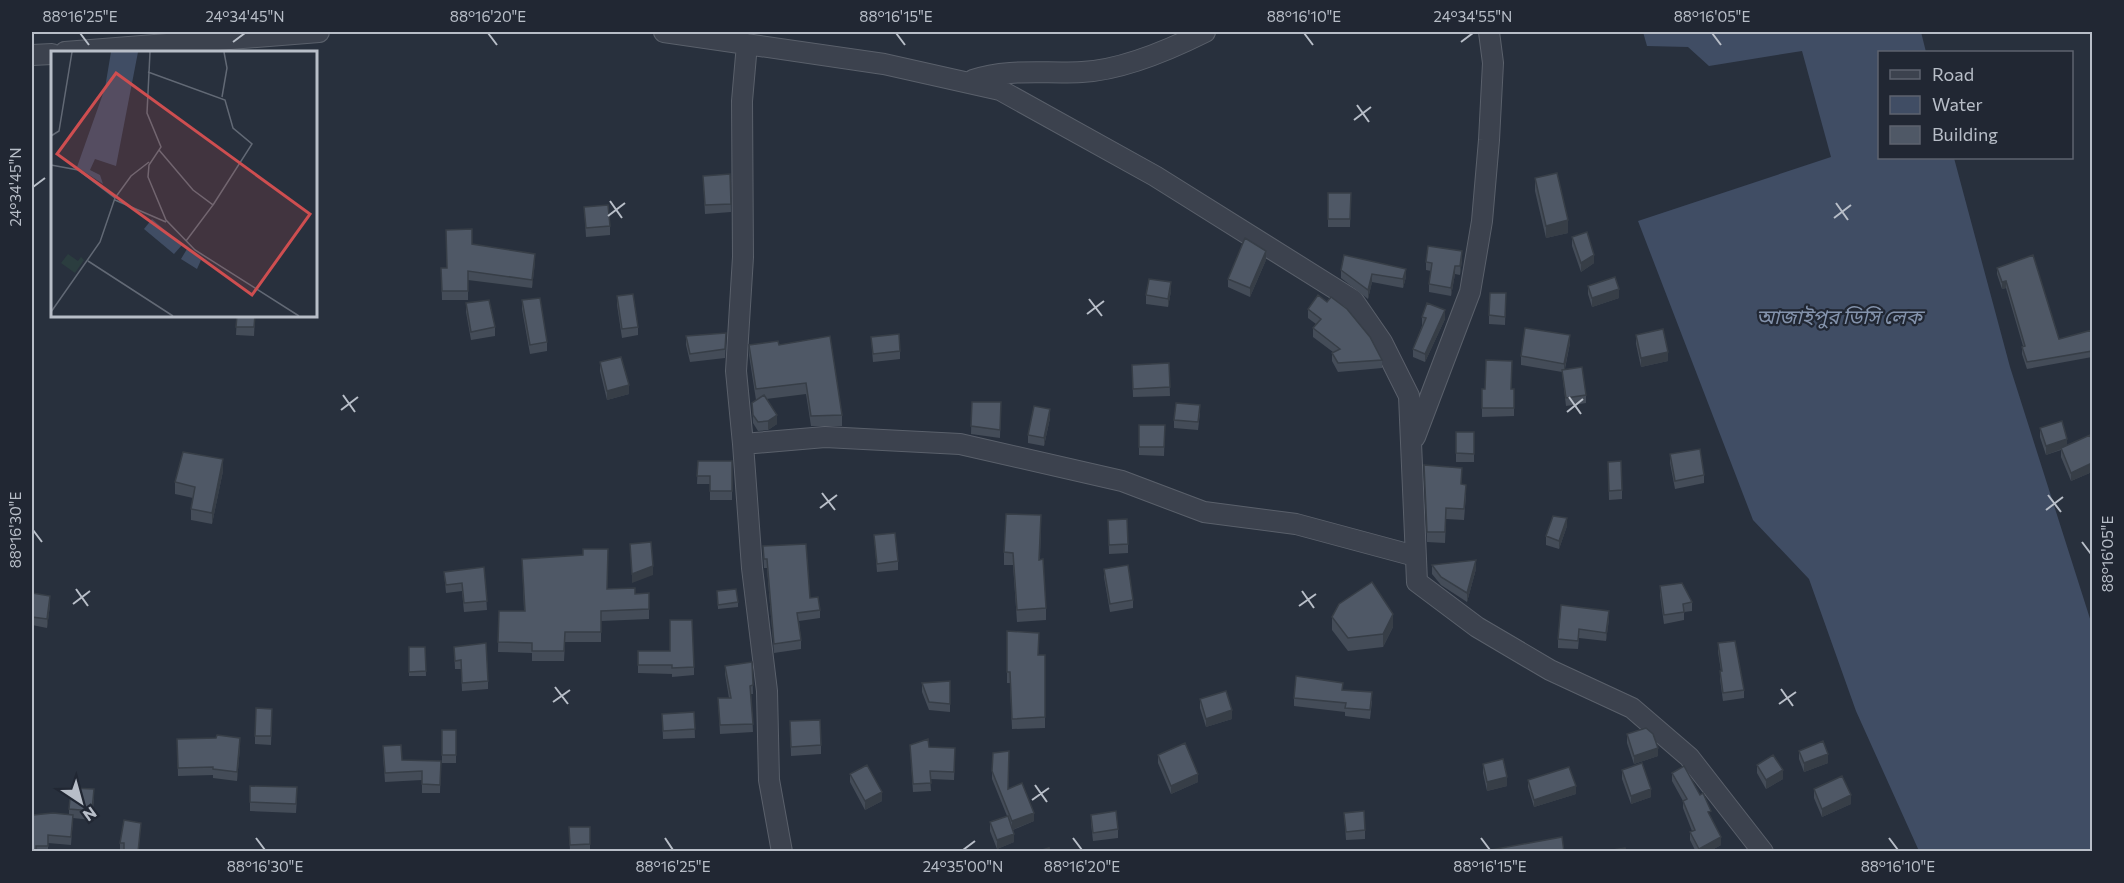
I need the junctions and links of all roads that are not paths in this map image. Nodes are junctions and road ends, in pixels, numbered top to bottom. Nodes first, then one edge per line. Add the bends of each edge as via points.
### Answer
1 (319, 32) edge
2 (664, 32) edge
3 (1205, 32) edge
4 (1489, 32) edge
5 (747, 44) junction
6 (78, 51) edge
7 (51, 54) edge
8 (32, 55) edge
9 (967, 82) junction
10 (743, 444) junction
11 (1411, 450) junction
12 (1415, 556) junction
13 (782, 852) edge
14 (1763, 852) edge

1 - 6 street
2 - 5 street
3 - 9 street via 1131,62 1085,72 1019,72
4 - 11 street via 1493,63 1489,140 1482,221 1470,292
5 - 9 street via 884,64
5 - 10 street via 742,100 743,257 736,371
7 - 8 street
9 - 11 street via 1000,90 1135,165 1353,300 1382,342 1409,396
10 - 12 street via 825,436 960,444 1122,481 1204,512 1296,524
10 - 13 street via 752,568 767,691 769,780
11 - 12 street
12 - 14 street via 1417,582 1476,627 1550,670 1632,708 1689,757

